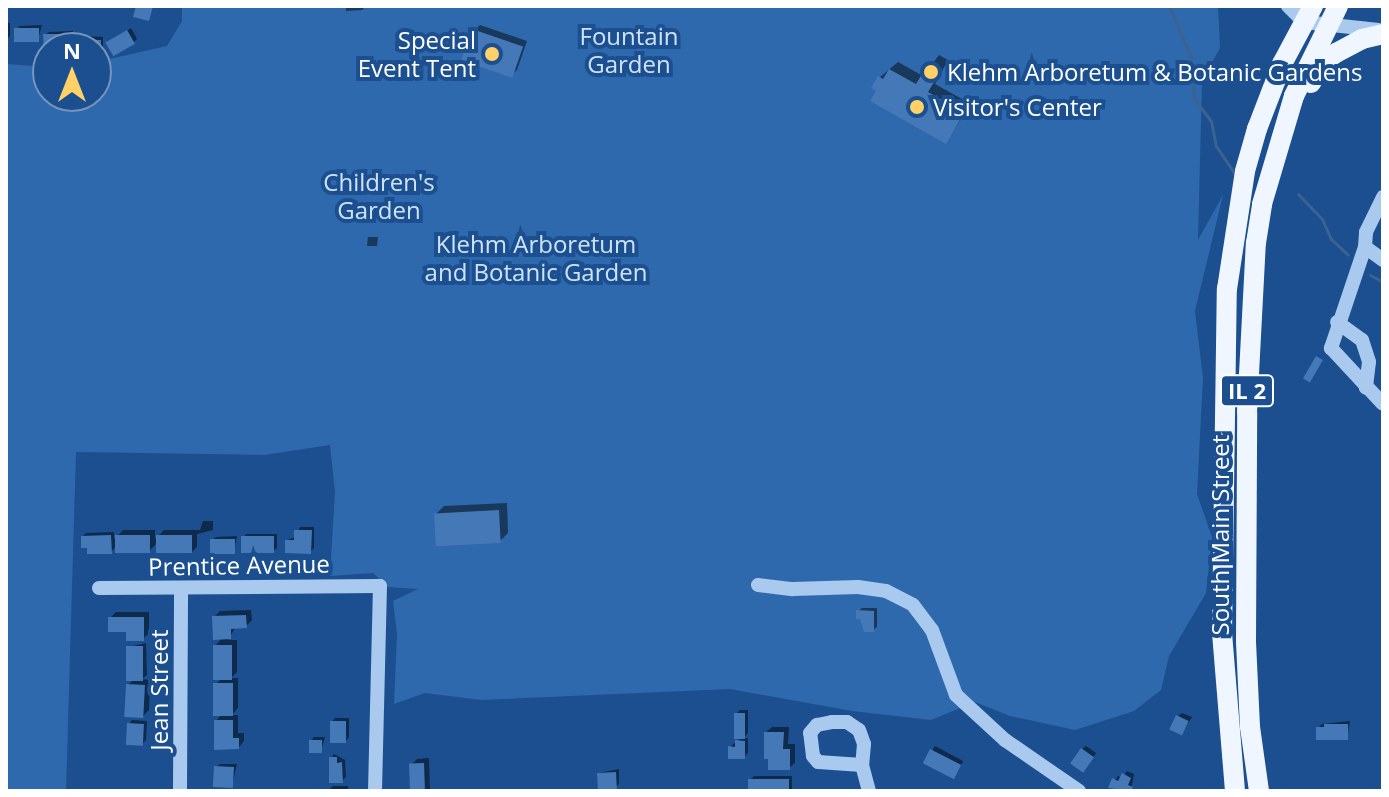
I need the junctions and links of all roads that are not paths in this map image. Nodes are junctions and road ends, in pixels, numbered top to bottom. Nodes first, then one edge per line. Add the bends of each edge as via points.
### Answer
1 (1288, 6) edge
2 (1310, 10) edge
3 (1333, 14) edge
4 (1383, 32) edge
5 (1383, 197) edge
6 (1365, 247) junction
7 (1383, 260) edge
8 (1252, 278) junction
9 (1337, 322) junction
10 (1366, 388) junction
11 (1383, 404) edge
12 (758, 585) dead end
13 (99, 588) dead end
14 (181, 589) junction
15 (862, 765) dead end
16 (180, 791) edge
17 (375, 791) edge
18 (869, 791) edge
19 (1079, 791) edge
20 (1235, 791) edge
21 (1259, 791) edge

1 - 2 street
2 - 3 street
2 - 20 main road, South Main Street / IL 2 via 1282,64 1245,171 1227,289 1222,633
3 - 4 street
3 - 8 main road, South Main Street / IL 2 via 1278,144 1262,204
4 - 8 main road via 1347,45 1316,74 1292,134
5 - 6 street via 1366,232
6 - 7 street
6 - 9 street
8 - 21 main road, South Main Street / IL 2 via 1246,641
9 - 10 street via 1331,348
9 - 10 street via 1362,340 1369,362
10 - 11 street
12 - 19 street via 858,587 886,591 913,605 932,630 956,695 996,733
13 - 14 street, Prentice Avenue
14 - 16 street, Jean Street
14 - 17 street, Prentice Avenue via 380,586
15 - 18 street

